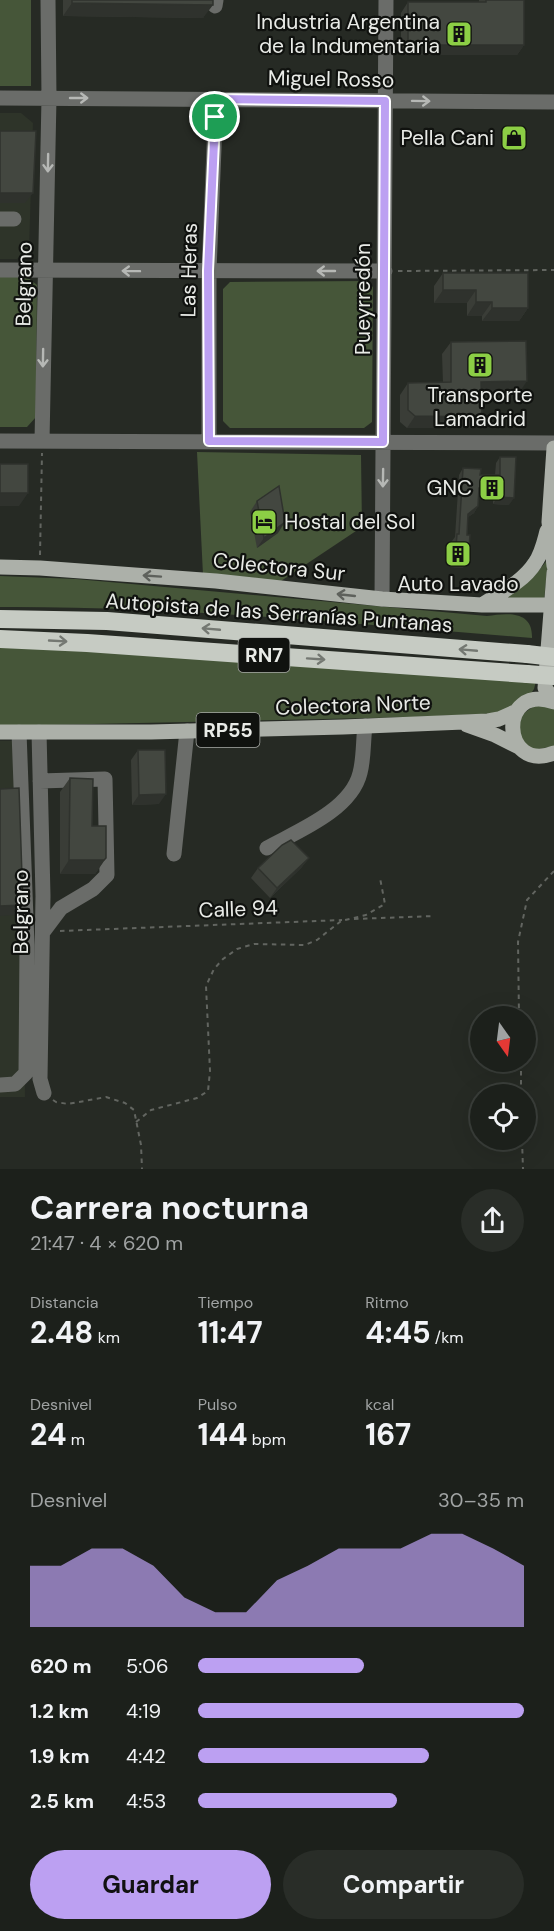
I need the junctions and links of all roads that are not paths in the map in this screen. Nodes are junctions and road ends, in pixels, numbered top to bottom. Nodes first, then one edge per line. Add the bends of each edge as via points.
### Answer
1 (48, 0) edge
2 (386, 0) edge
3 (0, 98) edge
4 (49, 98) junction
5 (216, 99) junction
6 (385, 101) junction
7 (554, 102) edge
8 (0, 270) edge
9 (45, 270) junction
10 (208, 271) junction
11 (385, 271) junction
12 (0, 441) edge
13 (42, 441) junction
14 (209, 441) junction
15 (383, 442) junction
16 (554, 446) edge
17 (549, 522) junction
18 (554, 566) edge
19 (0, 567) edge
20 (554, 573) edge
21 (381, 599) junction
22 (482, 605) junction
23 (553, 605) edge
24 (0, 619) edge
25 (0, 639) edge
26 (551, 667) edge
27 (554, 701) edge
28 (521, 707) junction
29 (455, 722) junction
30 (365, 726) junction
31 (187, 731) junction
32 (0, 732) edge
33 (19, 732) junction
34 (39, 732) junction
35 (521, 748) junction
36 (554, 753) edge
37 (40, 781) junction
38 (267, 848) dead end
39 (174, 854) dead end
40 (42, 932) junction
41 (0, 1085) edge
42 (44, 1093) road end

1 - 4 street, Belgrano
2 - 6 street, Pueyrredón
3 - 4 street, Miguel Rosso
4 -> 5 street, Miguel Rosso
4 -> 9 street, Belgrano
5 - 6 street, Miguel Rosso
5 - 10 street, Las Heras
6 -> 7 street, Miguel Rosso
6 - 11 street, Pueyrredón
8 - 9 street
10 -> 9 street
9 -> 13 street, Belgrano
11 -> 10 street
10 - 14 street, Las Heras
11 - 15 street, Pueyrredón
12 - 13 street
13 - 14 street
14 - 15 street
15 - 16 street
15 -> 21 street, Pueyrredón
16 - 17 main road
17 - 18 main road
17 - 22 main road via 535,565
21 -> 19 main road, Colectora Sur via 216,581
20 - 23 main road, RP55
21 - 22 main road, Colectora Sur
22 - 23 main road, Colectora Sur
23 - 26 main road, RP55
26 -> 24 highway, Autopista de las Serranías Puntanas / RN7, bridge via 527,654 107,621
25 -> 26 highway, Autopista de las Serranías Puntanas / RN7, bridge via 527,674
26 - 27 main road, RP55 via 545,687
26 - 28 main road, RP55 via 536,694
27 - 28 main road, RP55 via 535,699
28 - 29 main road, Colectora Norte / RP55 via 499,719
28 - 35 main road, RP55 via 513,717 512,727
29 - 30 main road, Colectora Norte / RP55
29 - 35 main road, Colectora Norte / RP55
30 - 31 main road, Colectora Norte / RP55
30 - 38 street via 360,774 351,793 333,810
31 - 34 main road, Colectora Norte / RP55
31 - 39 street
32 - 33 main road, Colectora Norte / RP55
33 - 34 main road, Colectora Norte / RP55
33 - 41 street via 27,938 26,1073 15,1084
34 - 37 street, Belgrano
35 - 36 main road, RP55 via 534,755
37 - 40 street, Belgrano
37 - 40 street via 105,779 107,875 93,890 61,908
40 - 42 street, Belgrano via 40,1079

